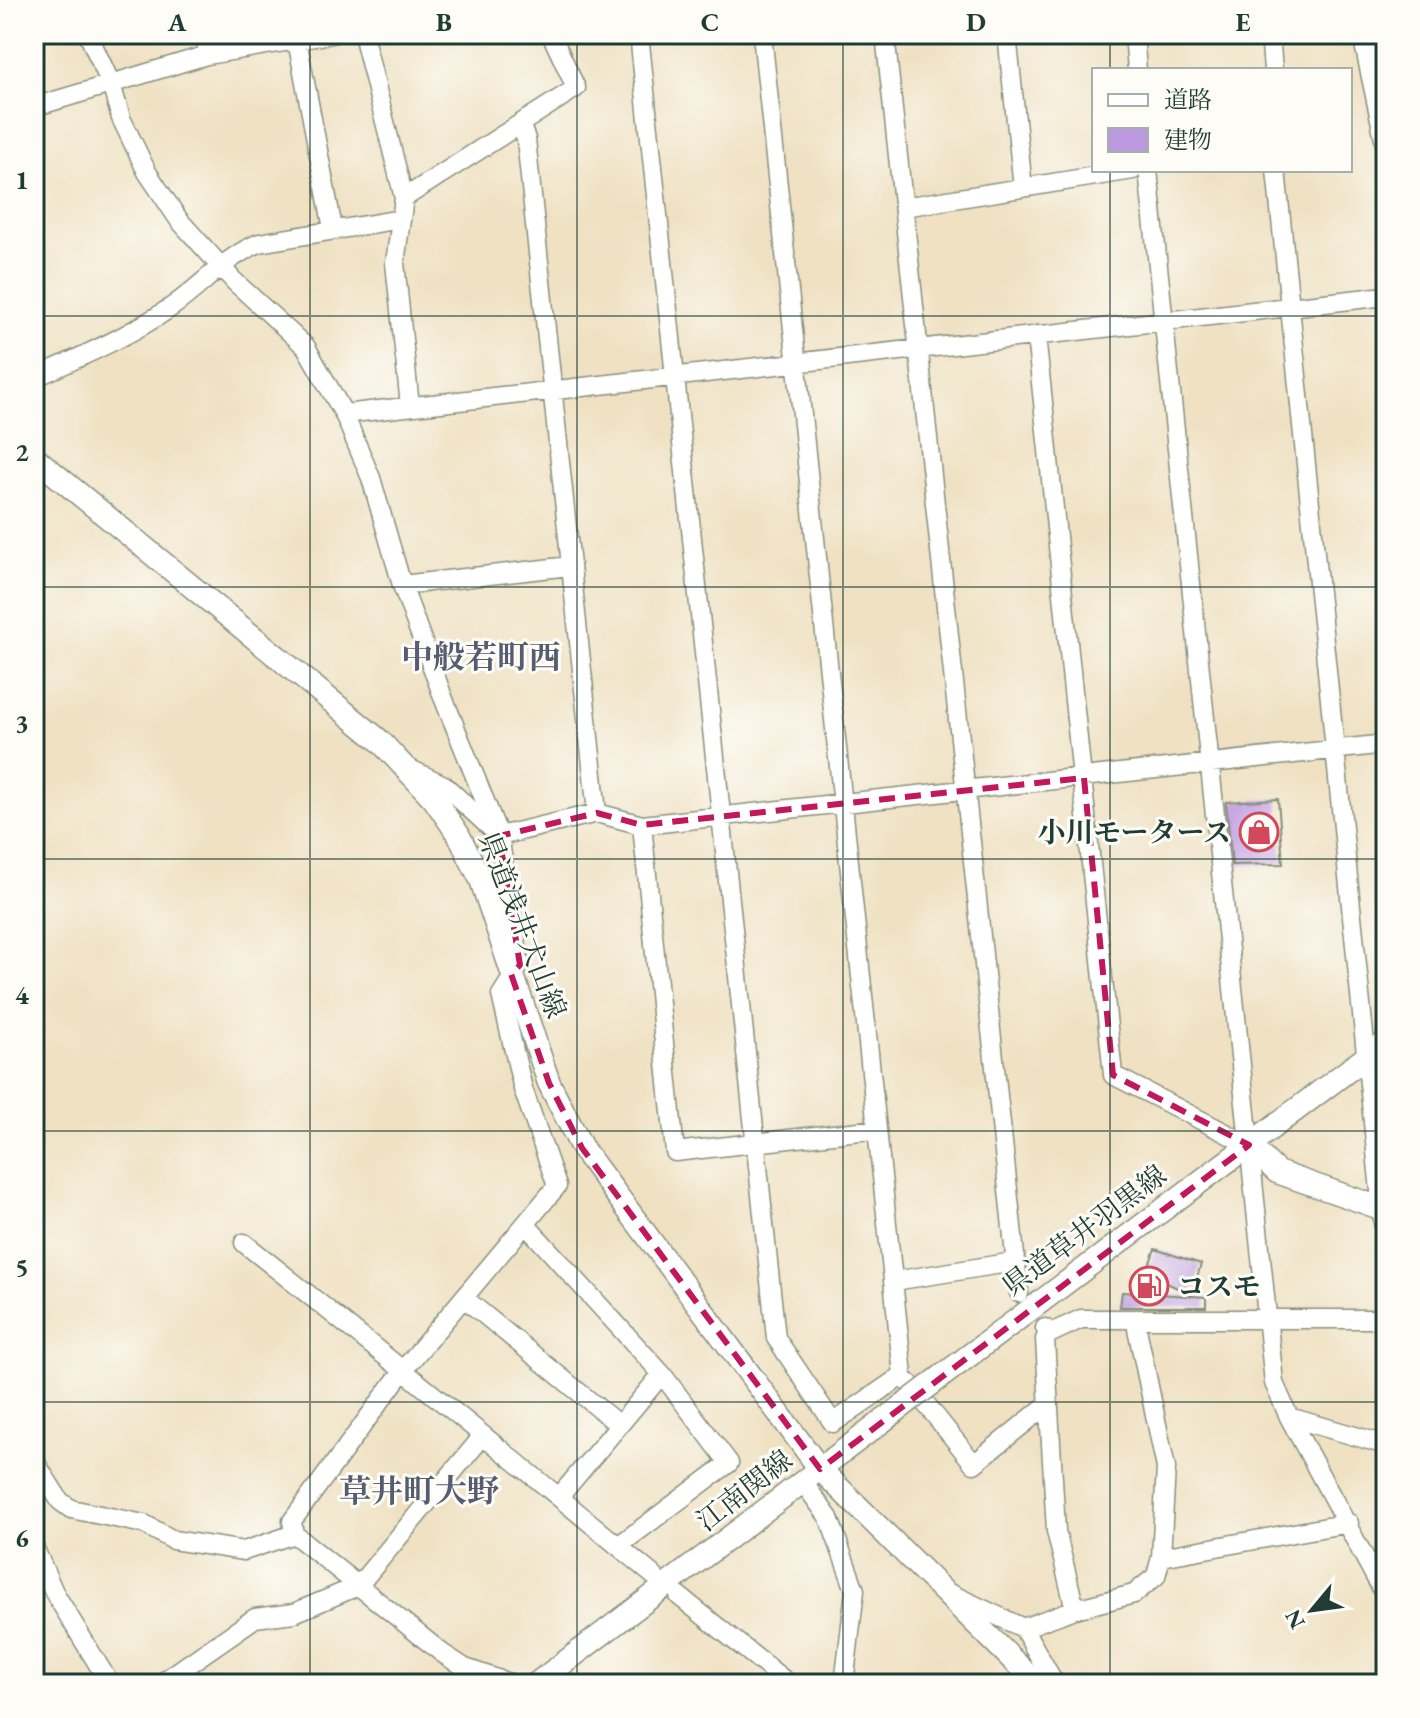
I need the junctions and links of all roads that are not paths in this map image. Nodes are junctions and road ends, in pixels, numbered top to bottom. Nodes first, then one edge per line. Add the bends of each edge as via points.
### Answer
1 (88, 34) edge
2 (207, 34) edge
3 (332, 34) edge
4 (363, 34) edge
5 (551, 34) edge
6 (639, 34) edge
7 (762, 34) edge
8 (885, 34) edge
9 (1007, 34) edge
10 (1134, 34) edge
11 (1270, 34) edge
12 (297, 40) junction
13 (1386, 42) edge
14 (207, 55) junction
15 (1137, 68) edge
16 (1273, 68) edge
17 (111, 84) junction
18 (34, 107) edge
19 (520, 124) junction
20 (1386, 148) edge
21 (1121, 172) edge
22 (1148, 172) edge
23 (1276, 172) edge
24 (1023, 188) junction
25 (404, 198) junction
26 (904, 207) junction
27 (401, 219) junction
28 (333, 229) junction
29 (222, 265) junction
30 (1386, 296) edge
31 (1287, 307) junction
32 (1164, 322) junction
33 (1036, 335) junction
34 (920, 347) junction
35 (797, 361) junction
36 (675, 374) junction
37 (34, 378) edge
38 (553, 387) junction
39 (410, 406) junction
40 (344, 414) junction
41 (34, 457) edge
42 (570, 566) junction
43 (402, 585) junction
44 (1386, 744) edge
45 (1333, 750) junction
46 (1210, 763) junction
47 (408, 768) junction
48 (1084, 778) junction
49 (965, 789) junction
50 (843, 803) junction
51 (597, 813) junction
52 (721, 816) junction
53 (642, 825) junction
54 (499, 836) junction
55 (511, 974) junction
56 (1386, 1042) edge
57 (1365, 1057) junction
58 (877, 1129) junction
59 (756, 1144) junction
60 (1249, 1145) junction
61 (1384, 1209) edge
62 (526, 1225) junction
63 (244, 1243) dead end
64 (1386, 1250) edge
65 (1014, 1262) junction
66 (894, 1281) junction
67 (1019, 1293) dead end
68 (464, 1298) junction
69 (1135, 1319) junction
70 (1265, 1319) junction
71 (1386, 1319) edge
72 (404, 1369) junction
73 (662, 1374) junction
74 (903, 1375) junction
75 (1048, 1404) junction
76 (1289, 1417) junction
77 (619, 1425) junction
78 (482, 1437) junction
79 (1386, 1445) edge
80 (34, 1460) edge
81 (812, 1475) junction
82 (559, 1497) junction
83 (1349, 1523) junction
84 (294, 1534) junction
85 (618, 1546) junction
86 (34, 1547) edge
87 (1161, 1557) junction
88 (654, 1576) dead end
89 (358, 1586) junction
90 (943, 1590) junction
91 (679, 1596) dead end
92 (1386, 1597) edge
93 (1075, 1609) junction
94 (1023, 1628) junction
95 (540, 1682) edge
96 (511, 1683) edge
97 (110, 1684) edge
98 (169, 1684) edge
99 (789, 1684) edge
100 (844, 1684) edge
101 (1037, 1684) edge
102 (1055, 1684) edge

1 - 17 street
2 - 14 street
3 - 12 street
4 - 25 street
5 - 19 street via 576,88
6 - 36 street
7 - 35 street
8 - 26 street
9 - 24 street
10 - 15 street
11 - 16 street
12 - 14 street
12 - 28 street
13 - 20 street via 1365,49
14 - 17 street
17 - 18 street
17 - 29 street via 147,172 179,220
19 - 25 street
19 - 38 street via 526,139
21 - 24 street
22 - 32 street
23 - 31 street
24 - 26 street
25 - 27 street
26 - 34 street
27 - 28 street
27 - 39 street via 395,263
28 - 29 street via 259,243
29 - 37 street via 136,330
29 - 40 street via 306,347
30 - 31 street
31 - 32 street
31 - 45 street
32 - 33 street
32 - 46 street
33 - 34 street
33 - 48 street
34 - 35 street
34 - 49 street
35 - 36 street
35 - 50 street
36 - 38 street
36 - 52 street
38 - 39 street
38 - 42 street
39 - 40 street
40 - 43 street via 371,478
41 - 47 main road, 県道浅井犬山線
42 - 43 street
42 - 51 street
43 - 54 street
44 - 45 street
45 - 46 street
45 - 57 street
46 - 48 street
46 - 60 street
47 - 54 street via 444,785
47 - 55 main road, 県道浅井犬山線 via 458,834 481,880
48 - 49 street
48 - 60 street via 1113,1075
49 - 50 street
49 - 65 street
50 - 52 street
50 - 58 street
51 - 53 street
51 - 54 street
52 - 53 street
52 - 59 street
53 - 59 street via 675,1152
54 - 55 street via 520,965
55 - 62 street via 501,995 511,1049 557,1186
55 - 81 main road, 県道浅井犬山線 via 549,1083 582,1148
56 - 57 main road, 県道草井羽黒線
57 - 60 main road, 県道草井羽黒線
57 - 61 street
58 - 59 street
58 - 66 street
59 - 74 street via 776,1338 833,1423
60 - 61 main road via 1277,1172
60 - 70 street
60 - 81 main road, 県道草井羽黒線, bridge
61 - 64 street
62 - 68 street
62 - 73 street
63 - 72 street
65 - 66 street
65 - 67 street
66 - 74 street
68 - 72 street
68 - 77 street
69 - 70 street
69 - 75 street via 1081,1319 1047,1331
69 - 87 street via 1166,1468
70 - 71 street
70 - 76 street via 1274,1383
72 - 78 street
72 - 84 street via 292,1521
73 - 77 street
73 - 85 street via 729,1463
74 - 75 street via 974,1464
75 - 93 street via 1056,1531
76 - 79 street
76 - 83 street
77 - 82 street
78 - 82 street
78 - 89 street
80 - 84 street via 71,1509 144,1524 173,1540 244,1551
81 - 90 main road, 江南関線
81 - 95 main road, 江南関線
81 - 100 street via 855,1590
82 - 85 street
83 - 87 street
83 - 92 street
84 - 89 street
85 - 88 street
86 - 97 street via 54,1592
87 - 93 street via 1156,1576 1134,1594
89 - 96 street via 442,1653 477,1673
89 - 98 street via 294,1613 255,1618 167,1679
90 - 94 street
90 - 101 main road, 江南関線
91 - 99 street
93 - 94 street
94 - 102 street

